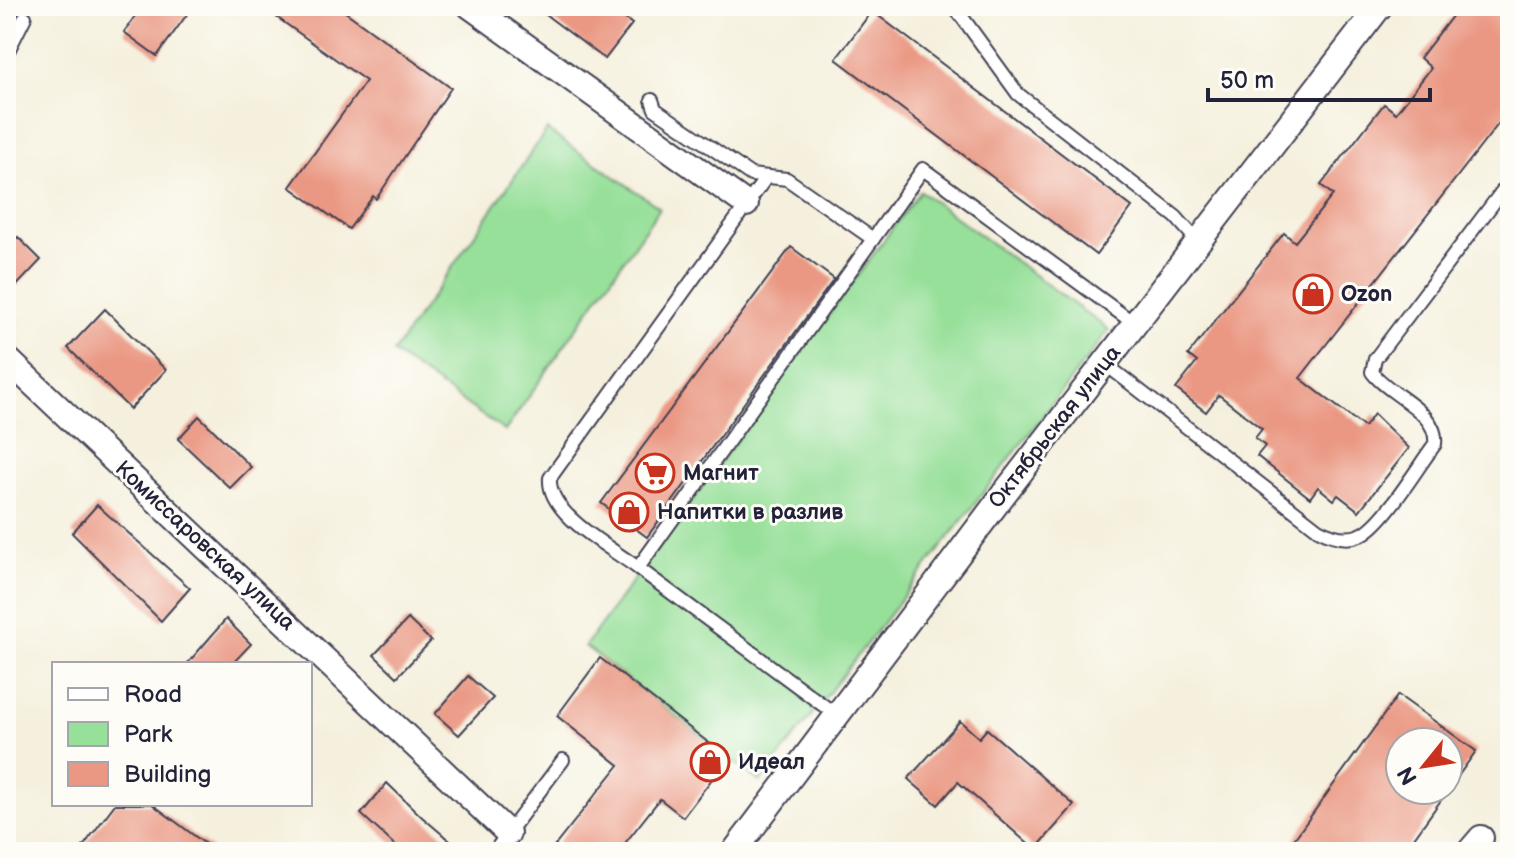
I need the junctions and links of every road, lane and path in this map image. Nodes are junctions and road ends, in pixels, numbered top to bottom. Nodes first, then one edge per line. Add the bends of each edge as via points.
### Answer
1 (470, 6) edge
2 (954, 6) edge
3 (1380, 6) edge
4 (25, 17) dead end
5 (6, 55) edge
6 (652, 100) dead end
7 (765, 179) junction
8 (1510, 181) edge
9 (746, 204) junction
10 (873, 239) junction
11 (1199, 243) junction
12 (1135, 324) junction
13 (6, 358) edge
14 (1104, 363) junction
15 (638, 568) junction
16 (835, 714) junction
17 (563, 760) dead end
18 (501, 843) edge
19 (734, 852) edge

1 - 9 street
2 - 11 lane via 1018,94 1176,217
3 - 11 street, Октябрьская улица
4 - 5 lane
6 - 7 lane via 655,109 751,175
7 - 9 lane
7 - 10 lane via 787,179
8 - 14 lane via 1375,359 1372,372 1428,419 1436,432 1435,444 1375,523 1359,536 1343,538 1318,529
9 - 15 lane via 550,478 548,493 558,507
10 - 12 lane via 923,169
10 - 15 lane
11 - 12 street, Октябрьская улица
12 - 14 street, Октябрьская улица
13 - 18 street, Комиссаровская улица
14 - 16 street, Октябрьская улица
15 - 16 lane
16 - 19 street, Октябрьская улица
17 - 18 lane

